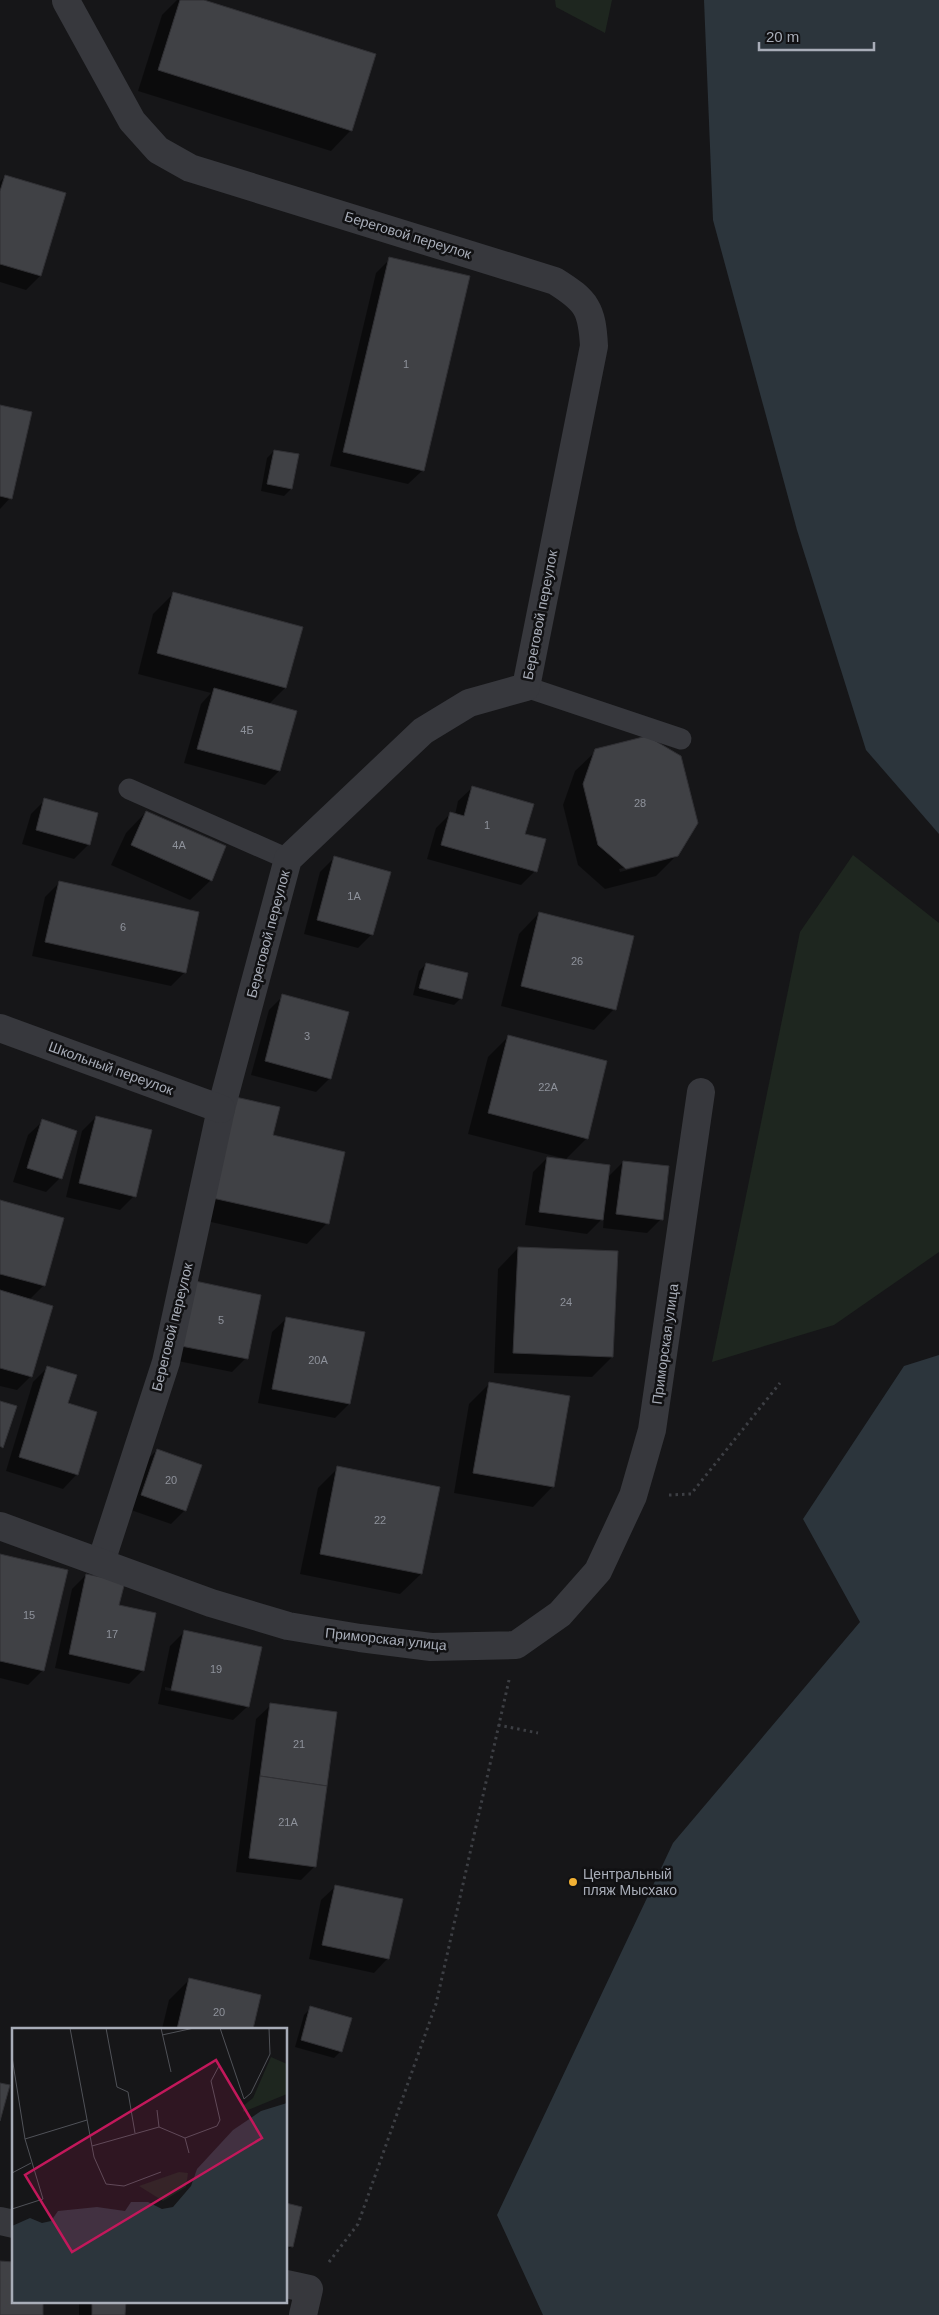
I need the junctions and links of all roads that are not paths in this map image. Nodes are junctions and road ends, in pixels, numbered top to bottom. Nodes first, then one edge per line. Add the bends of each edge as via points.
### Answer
1 (66, 1) dead end
2 (526, 687) junction
3 (681, 739) dead end
4 (129, 789) dead end
5 (288, 860) junction
6 (0, 1028) edge
7 (700, 1092) dead end
8 (221, 1109) junction
9 (0, 1526) edge
10 (101, 1562) junction
11 (298, 2286) edge
12 (303, 2315) edge

1 - 2 street, Береговой переулок via 132,121 158,150 190,168 555,281 578,295 592,319 594,346
2 - 3 lane
2 - 5 street, Береговой переулок via 469,703 423,731
4 - 5 lane
5 - 8 street, Береговой переулок
6 - 8 street, Школьный переулок
7 - 10 street, Приморская улица via 652,1430 633,1496 598,1571 560,1614 516,1645 431,1646 360,1638 288,1626 211,1603
8 - 10 street, Береговой переулок via 166,1362
9 - 10 street, Приморская улица
11 - 12 street

